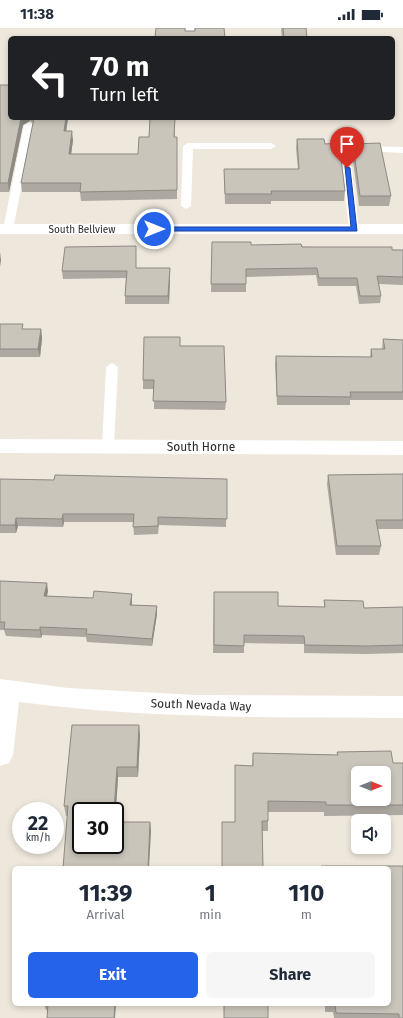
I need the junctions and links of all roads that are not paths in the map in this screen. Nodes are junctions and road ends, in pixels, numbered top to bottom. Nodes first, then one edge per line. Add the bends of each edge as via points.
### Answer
1 (30, 125) dead end
2 (271, 146) dead end
3 (403, 150) edge
4 (186, 206) dead end
5 (4, 229) edge
6 (354, 229) junction
7 (403, 229) edge
8 (112, 367) dead end
9 (0, 446) edge
10 (108, 446) junction
11 (403, 448) edge
12 (4, 689) edge
13 (403, 707) edge
14 (0, 755) edge

1 - 5 lane
2 - 4 lane via 188,146
3 - 6 lane via 363,149 345,152
5 - 6 street, South Bellview
6 - 7 street, South Bellview
8 - 10 lane
9 - 10 street, South Horne
10 - 11 street, South Horne
12 - 13 street, South Nevada Way via 68,698 196,706
12 - 14 street

